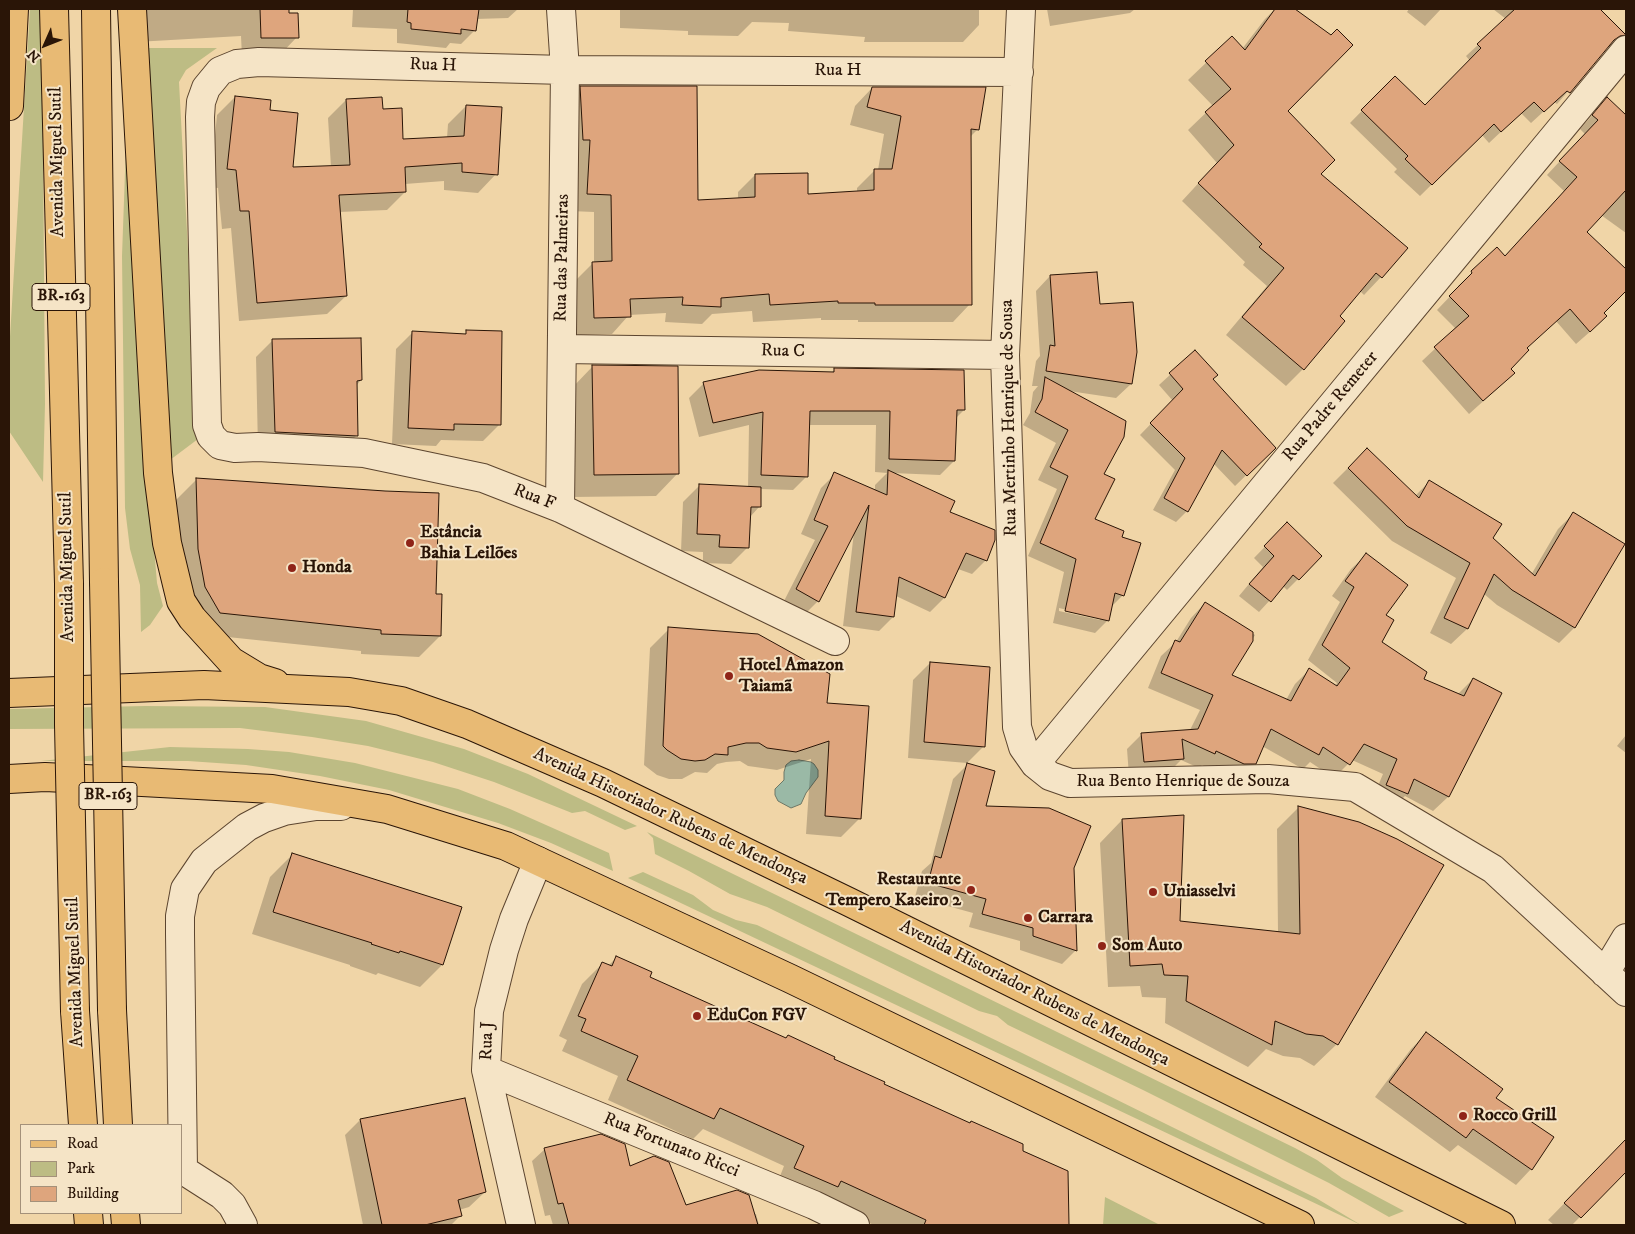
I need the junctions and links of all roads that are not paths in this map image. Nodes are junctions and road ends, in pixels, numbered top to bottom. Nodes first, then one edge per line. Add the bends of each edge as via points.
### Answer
1 (14, 9) edge
2 (54, 9) edge
3 (96, 9) edge
4 (132, 9) edge
5 (562, 9) edge
6 (1021, 9) edge
7 (1626, 50) edge
8 (565, 70) junction
9 (1019, 72) junction
10 (9, 106) edge
11 (562, 349) junction
12 (1005, 355) junction
13 (211, 436) joint
14 (560, 508) junction
15 (835, 641) dead end
16 (296, 689) junction
17 (9, 693) edge
18 (1035, 764) junction
19 (9, 778) edge
20 (387, 809) junction
21 (538, 861) junction
22 (1626, 938) edge
23 (1604, 973) junction
24 (1626, 992) edge
25 (486, 1070) junction
26 (83, 1124) edge
27 (118, 1124) edge
28 (816, 1215) edge
29 (243, 1225) edge
30 (521, 1225) edge
31 (855, 1225) edge
32 (1300, 1225) edge
33 (1501, 1225) edge

1 - 10 main road
2 - 26 main road, Avenida Miguel Sutil / BR-163, bridge via 69,584 75,1011
3 - 27 main road, Avenida Miguel Sutil / BR-163, bridge via 112,1010
4 - 16 main road via 158,473 173,568 181,601 231,661 259,678
5 - 8 street, Rua das Palmeiras
6 - 9 street, Rua Mertinho Henrique de Sousa
7 - 18 street, Rua Padre Remeter
8 - 9 street, Rua H
8 - 11 street, Rua das Palmeiras
8 - 13 street, Rua H via 259,62 237,64 220,71 206,88 200,117 207,425
9 - 12 street, Rua Mertinho Henrique de Sousa
11 - 12 street, Rua C
11 - 14 street, Rua das Palmeiras
12 - 18 street, Rua Mertinho Henrique de Sousa via 1017,727 1023,747
13 - 14 street, Rua F via 220,445 234,448 364,453 483,478
14 - 15 street, Rua F
16 - 17 main road, Avenida Historiador Rubens de Mendonça via 204,686
16 - 33 main road, Avenida Historiador Rubens de Mendonça via 349,692 401,701 467,724 603,783
18 - 23 street, Rua Bento Henrique de Souza via 1050,776 1070,783 1268,779 1355,787 1493,869
19 - 20 main road via 272,789
20 - 21 main road via 506,846
20 - 29 street via 316,806 264,818 204,861 185,889 180,916 183,1170 222,1195
21 - 25 street, Rua J via 514,919 489,1011
21 - 32 main road via 791,978
22 - 23 street
23 - 24 street, Rua Bento Henrique de Souza
25 - 28 street, Rua Fortunato Ricci
25 - 30 street, Rua J
28 - 31 street, Rua Fortunato Ricci

